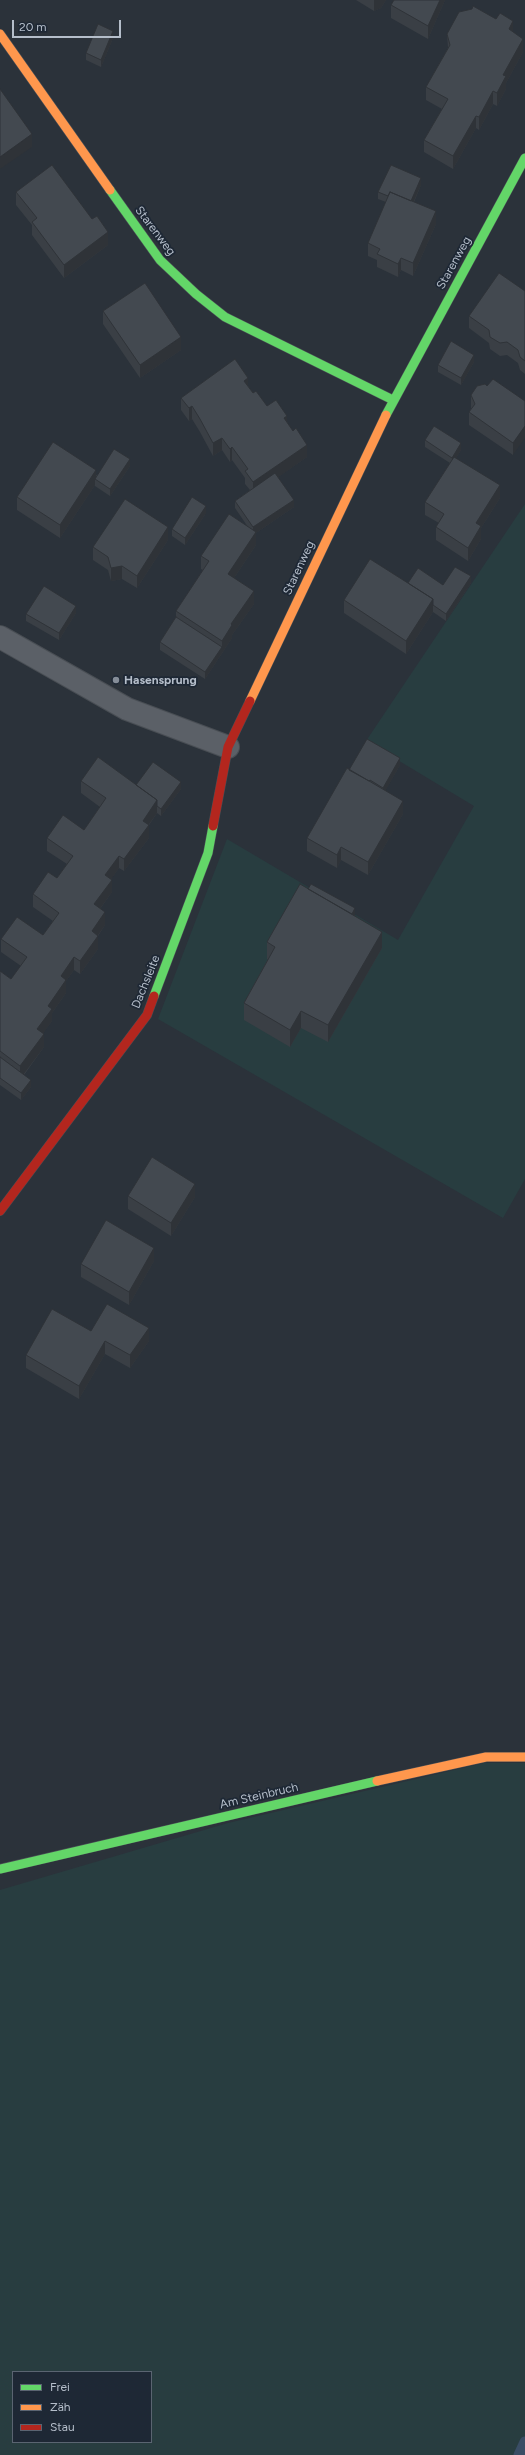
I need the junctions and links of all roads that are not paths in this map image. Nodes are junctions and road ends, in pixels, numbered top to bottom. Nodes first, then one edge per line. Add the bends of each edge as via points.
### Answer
1 (0, 34) edge
2 (525, 158) edge
3 (392, 400) junction
4 (0, 637) edge
5 (228, 747) junction
6 (0, 1211) edge
7 (525, 1757) edge
8 (0, 1869) edge

1 - 3 street, Starenweg via 160,260 191,289 225,317
2 - 3 street, Starenweg
3 - 5 street, Starenweg
4 - 5 street via 128,709
5 - 6 street, Dachsleite via 208,853 147,1015
7 - 8 street, Am Steinbruch via 486,1757

